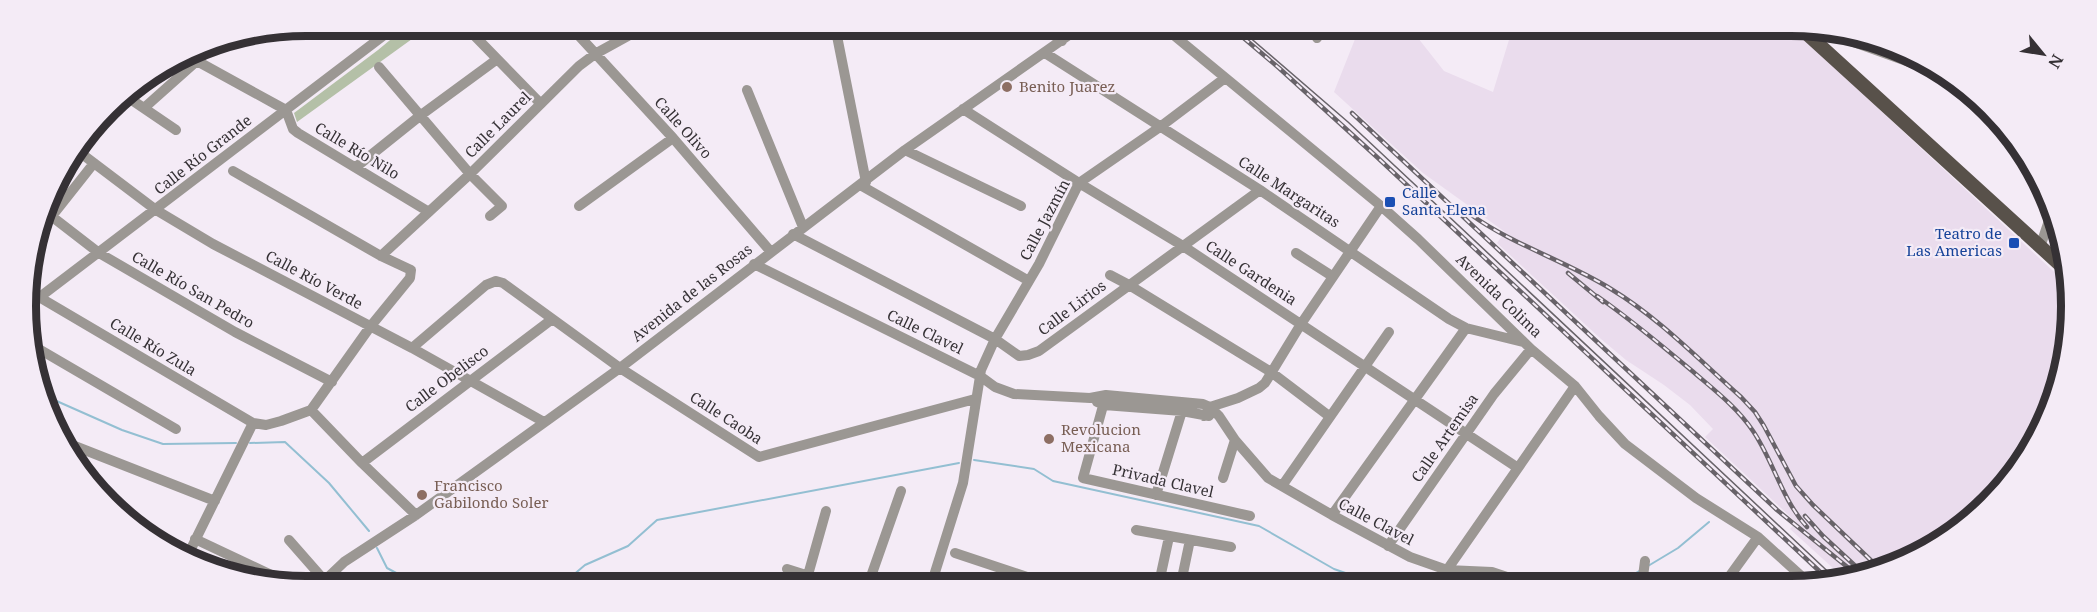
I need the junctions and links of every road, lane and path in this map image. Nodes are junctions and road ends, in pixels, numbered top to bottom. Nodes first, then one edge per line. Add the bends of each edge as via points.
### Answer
1 (383, 36) edge
2 (474, 36) edge
3 (579, 36) edge
4 (625, 36) edge
5 (837, 36) dead end
6 (1056, 36) edge
7 (1068, 36) edge
8 (1175, 36) edge
9 (1813, 37) edge
10 (1062, 40) junction
11 (1866, 47) edge
12 (1045, 53) junction
13 (595, 54) junction
14 (1888, 54) edge
15 (496, 60) junction
16 (196, 61) joint
17 (380, 67) dead end
18 (1225, 78) junction
19 (747, 90) dead end
20 (132, 100) edge
21 (540, 103) junction
22 (144, 108) junction
23 (286, 110) junction
24 (963, 110) junction
25 (422, 115) junction
26 (1160, 127) junction
27 (176, 130) dead end
28 (673, 138) junction
29 (905, 150) junction
30 (83, 155) edge
31 (94, 163) junction
32 (356, 168) junction
33 (233, 171) dead end
34 (470, 174) junction
35 (1079, 183) junction
36 (863, 184) junction
37 (1260, 190) junction
38 (579, 206) dead end
39 (1021, 206) dead end
40 (1381, 206) junction
41 (55, 207) edge
42 (156, 210) junction
43 (429, 212) junction
44 (51, 216) edge
45 (490, 216) dead end
46 (2048, 223) edge
47 (803, 227) junction
48 (793, 234) junction
49 (1183, 246) junction
50 (2040, 247) junction
51 (1350, 250) junction
52 (771, 252) junction
53 (99, 253) junction
54 (1296, 253) dead end
55 (381, 256) junction
56 (2058, 263) edge
57 (754, 264) junction
58 (1110, 275) dead end
59 (1332, 276) junction
60 (1029, 280) junction
61 (1128, 285) junction
62 (37, 295) edge
63 (39, 297) junction
64 (36, 299) edge
65 (551, 320) junction
66 (1301, 324) junction
67 (370, 327) junction
68 (1466, 328) junction
69 (1389, 332) dead end
70 (995, 339) junction
71 (1527, 345) junction
72 (412, 348) junction
73 (39, 349) edge
74 (1364, 367) junction
75 (620, 368) junction
76 (1271, 372) junction
77 (980, 376) junction
78 (471, 381) junction
79 (332, 382) junction
80 (1575, 386) junction
81 (975, 399) junction
82 (1105, 400) junction
83 (1414, 401) junction
84 (311, 410) junction
85 (1182, 411) junction
86 (1207, 411) junction
87 (1329, 416) junction
88 (544, 422) junction
89 (252, 423) junction
90 (176, 429) dead end
91 (1466, 434) junction
92 (1234, 441) junction
93 (75, 445) edge
94 (362, 463) junction
95 (1518, 468) junction
96 (1223, 478) dead end
97 (1281, 486) junction
98 (901, 491) dead end
99 (1156, 495) junction
100 (214, 501) junction
101 (826, 511) dead end
102 (416, 515) junction
103 (1250, 516) dead end
104 (1332, 516) junction
105 (1137, 530) dead end
106 (1169, 537) junction
107 (1758, 537) junction
108 (195, 539) junction
109 (289, 540) dead end
110 (1190, 540) junction
111 (1388, 546) junction
112 (1231, 547) dead end
113 (190, 549) edge
114 (955, 553) dead end
115 (1646, 561) dead end
116 (787, 569) dead end
117 (1447, 570) junction
118 (268, 574) edge
119 (1011, 575) edge
120 (1801, 575) edge
121 (320, 576) edge
122 (329, 576) edge
123 (801, 576) edge
124 (808, 576) edge
125 (871, 576) edge
126 (934, 576) edge
127 (1161, 576) edge
128 (1182, 576) edge
129 (1503, 576) edge
130 (1644, 576) edge
131 (1730, 576) edge

1 - 23 street, Calle Río Grande
2 - 15 street
3 - 13 street, Calle Olivo
4 - 13 street, Calle Laurel
5 - 36 street
6 - 10 street
7 - 10 street, Avenida de las Rosas
8 - 18 street, Avenida Colima
9 - 50 main road
10 - 12 street, Avenida de las Rosas
11 - 14 street
12 - 24 street, Avenida de las Rosas
12 - 26 street, Calle Margaritas
13 - 21 street, Calle Laurel
13 - 28 street, Calle Olivo
15 - 21 street
15 - 25 street
16 - 22 street
16 - 23 street
17 - 25 street
18 - 26 street, Calle Jazmín
18 - 40 street, Avenida Colima
19 - 47 street
20 - 22 street
21 - 34 street, Calle Laurel
22 - 27 street
23 - 32 street, Calle Río Nilo via 298,134
23 - 42 street, Calle Río Grande
24 - 29 street, Avenida de las Rosas
24 - 35 street, Calle Gardenia
25 - 32 street
25 - 34 street
26 - 35 street, Calle Jazmín
26 - 37 street, Calle Margaritas
28 - 38 street
28 - 52 street, Calle Olivo
29 - 36 street, Avenida de las Rosas
29 - 39 street
30 - 31 street, Calle Río Verde
31 - 41 street
31 - 42 street, Calle Río Verde
32 - 43 street, Calle Río Nilo
33 - 55 street
34 - 43 street, Calle Laurel
34 - 45 street via 502,206
35 - 49 street, Calle Gardenia
35 - 60 street, Calle Jazmín
36 - 47 street, Avenida de las Rosas
36 - 60 street
37 - 49 street, Calle Lirios
37 - 51 street, Calle Margaritas
40 - 51 street
40 - 71 street, Avenida Colima
42 - 53 street, Calle Río Grande
42 - 67 street, Calle Río Verde
43 - 55 street, Calle Laurel
44 - 53 street, Calle Río San Pedro
46 - 50 street
47 - 48 street, Avenida de las Rosas
48 - 52 street, Avenida de las Rosas
48 - 70 street, Calle Lirios
49 - 61 street, Calle Lirios
49 - 66 street, Calle Gardenia
50 - 56 main road
51 - 59 street
51 - 68 street, Calle Margaritas
52 - 57 street, Avenida de las Rosas
53 - 63 street, Calle Río Grande
53 - 79 street, Calle Río San Pedro via 235,332
54 - 59 street
55 - 67 street via 411,270 410,278
57 - 75 street, Avenida de las Rosas
57 - 77 street, Calle Clavel
58 - 61 street
59 - 66 street
60 - 70 street, Calle Jazmín
61 - 70 street, Calle Lirios via 1039,351 1019,356
61 - 76 street
62 - 63 street, Calle Río Zula
63 - 64 street, Calle Río Grande
63 - 89 street, Calle Río Zula
65 - 72 street, Calle Caoba via 503,283 491,282
65 - 75 street, Calle Caoba
65 - 78 street, Calle Obelisco
66 - 74 street, Calle Gardenia
66 - 76 street
67 - 72 street, Calle Río Verde
67 - 79 street
68 - 71 street, Calle Margaritas
68 - 83 street
69 - 74 street
70 - 77 street, Calle Jazmín
71 - 80 street, Avenida Colima
71 - 91 street, Calle Artemisa
72 - 78 street, Calle Río Verde
73 - 90 street
74 - 83 street, Calle Gardenia
74 - 87 street
75 - 81 street, Calle Caoba via 759,457
75 - 88 street, Avenida de las Rosas
76 - 86 street via 1259,388
76 - 87 street
77 - 81 street, Calle Jazmín
77 - 82 street, Calle Clavel via 1014,394
78 - 88 street, Calle Río Verde
78 - 94 street, Calle Obelisco
79 - 84 street
80 - 95 street
80 - 107 street, Avenida Colima via 1625,444 1696,498
81 - 126 street, Calle Jazmín via 963,483
82 - 85 street, Calle Clavel
82 - 86 street, Calle Clavel via 1190,402
82 - 99 street, Privada Clavel via 1083,478
83 - 91 street, Calle Gardenia
83 - 104 street
84 - 89 street via 267,425
84 - 94 street
85 - 86 street, Calle Clavel
85 - 99 street
86 - 92 street, Calle Clavel via 1218,416
87 - 97 street
88 - 102 street, Avenida de las Rosas
89 - 100 street
91 - 95 street, Calle Gardenia
91 - 111 street, Calle Artemisa
92 - 96 street
92 - 97 street, Calle Clavel
93 - 100 street
94 - 102 street
95 - 117 street
97 - 104 street, Calle Clavel
98 - 125 street
99 - 103 street, Privada Clavel
100 - 108 street
101 - 124 street
102 - 122 street, Avenida de las Rosas
104 - 111 street, Calle Clavel
105 - 106 street
106 - 110 street
106 - 127 street
107 - 120 street, Avenida Colima
107 - 131 street
108 - 113 street
108 - 118 street
109 - 121 street
110 - 112 street
110 - 128 street
111 - 117 street, Calle Clavel
114 - 119 street
115 - 130 street
116 - 123 street
117 - 129 street, Calle Clavel

